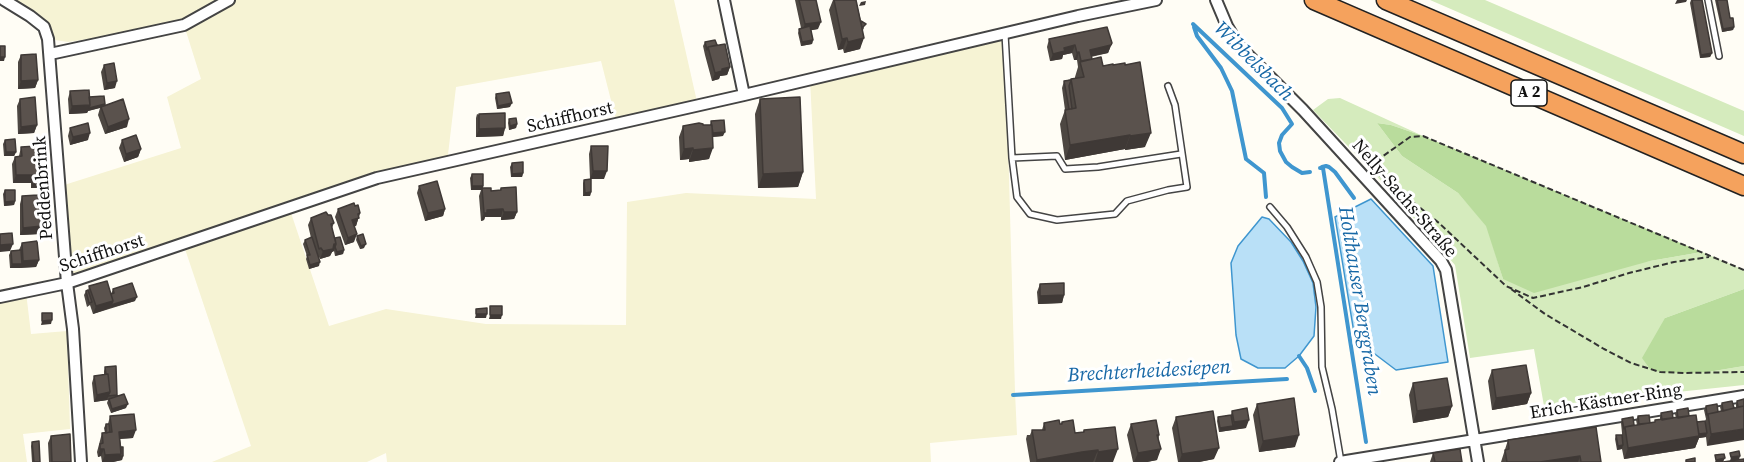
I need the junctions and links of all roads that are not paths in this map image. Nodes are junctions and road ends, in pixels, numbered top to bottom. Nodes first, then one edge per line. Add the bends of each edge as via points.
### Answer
1 (4, 0) edge
2 (228, 0) edge
3 (724, 0) edge
4 (1156, 0) edge
5 (1314, 0) edge
6 (1386, 0) edge
7 (1708, 0) edge
8 (1217, 2) edge
9 (1005, 34) junction
10 (51, 54) junction
11 (1719, 56) dead end
12 (1168, 86) dead end
13 (744, 96) junction
14 (1181, 154) junction
15 (1744, 154) edge
16 (1012, 158) junction
17 (1744, 186) edge
18 (1270, 207) dead end
19 (67, 283) junction
20 (0, 297) edge
21 (1744, 396) edge
22 (1474, 440) junction
23 (81, 462) edge
24 (1340, 462) edge
25 (1478, 462) edge

1 - 10 street, Peddenbrink via 44,27
2 - 10 street via 184,24
3 - 13 street
4 - 9 street, Schiffhorst
5 - 17 highway, A 2
6 - 15 highway, A 2
7 - 11 lane
8 - 22 street, Nelly-Sachs-Straße via 1239,46 1441,261 1446,270
9 - 13 street, Schiffhorst
9 - 16 lane
10 - 19 street, Peddenbrink
12 - 14 lane
13 - 19 street, Schiffhorst via 377,178
14 - 16 lane via 1065,169 1057,156
14 - 16 lane via 1187,188 1127,201 1115,214 1057,220 1030,214 1017,197
18 - 24 lane via 1306,257 1317,282 1322,367
19 - 20 street, Schiffhorst
19 - 23 street, Peddenbrink
21 - 22 street, Erich-Kästner-Ring
22 - 24 street, Erich-Kästner-Ring
22 - 25 street, Nelly-Sachs-Straße

